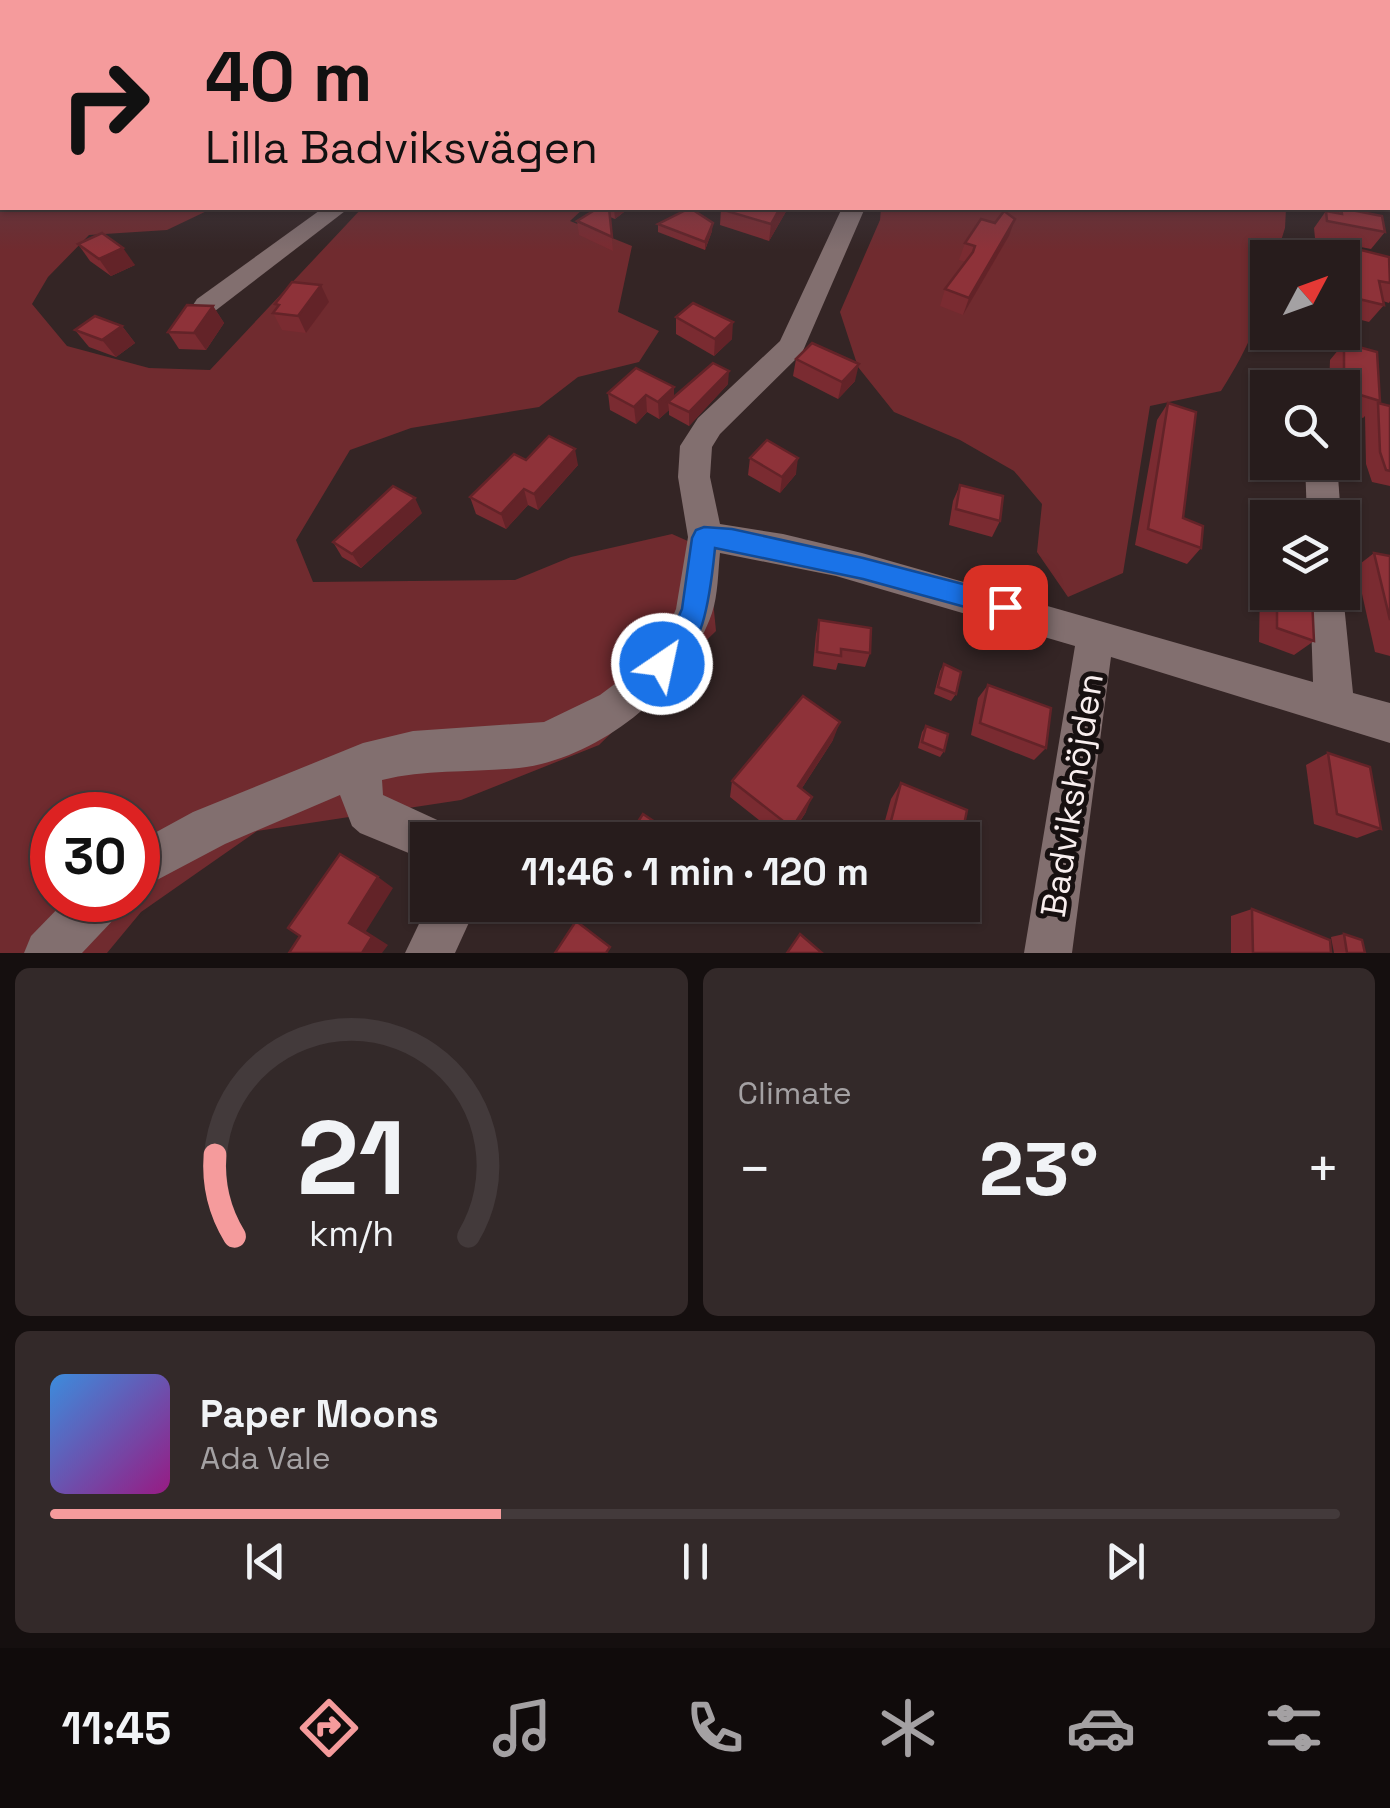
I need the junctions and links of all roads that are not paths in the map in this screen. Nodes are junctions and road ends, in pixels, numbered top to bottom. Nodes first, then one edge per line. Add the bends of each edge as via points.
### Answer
1 (334, 210) edge
2 (852, 210) edge
3 (1360, 259) edge
4 (1390, 265) edge
5 (206, 305) edge
6 (704, 538) junction
7 (1329, 610) edge
8 (1095, 638) junction
9 (1334, 708) junction
10 (1390, 723) edge
11 (363, 764) junction
12 (410, 833) edge
13 (160, 855) edge
14 (78, 922) edge
15 (444, 922) edge
16 (48, 953) edge
17 (429, 953) edge
18 (1048, 953) edge

1 - 5 street
2 - 6 street via 792,346 696,446
3 - 4 street
6 - 8 street via 863,569
6 - 11 street via 695,609 683,637 614,710 547,742 413,752
7 - 9 street
8 - 9 street
8 - 18 street, Badvikshöjden
9 - 10 street
11 - 12 street via 357,792 366,810
11 - 13 street
14 - 16 street
15 - 17 street

